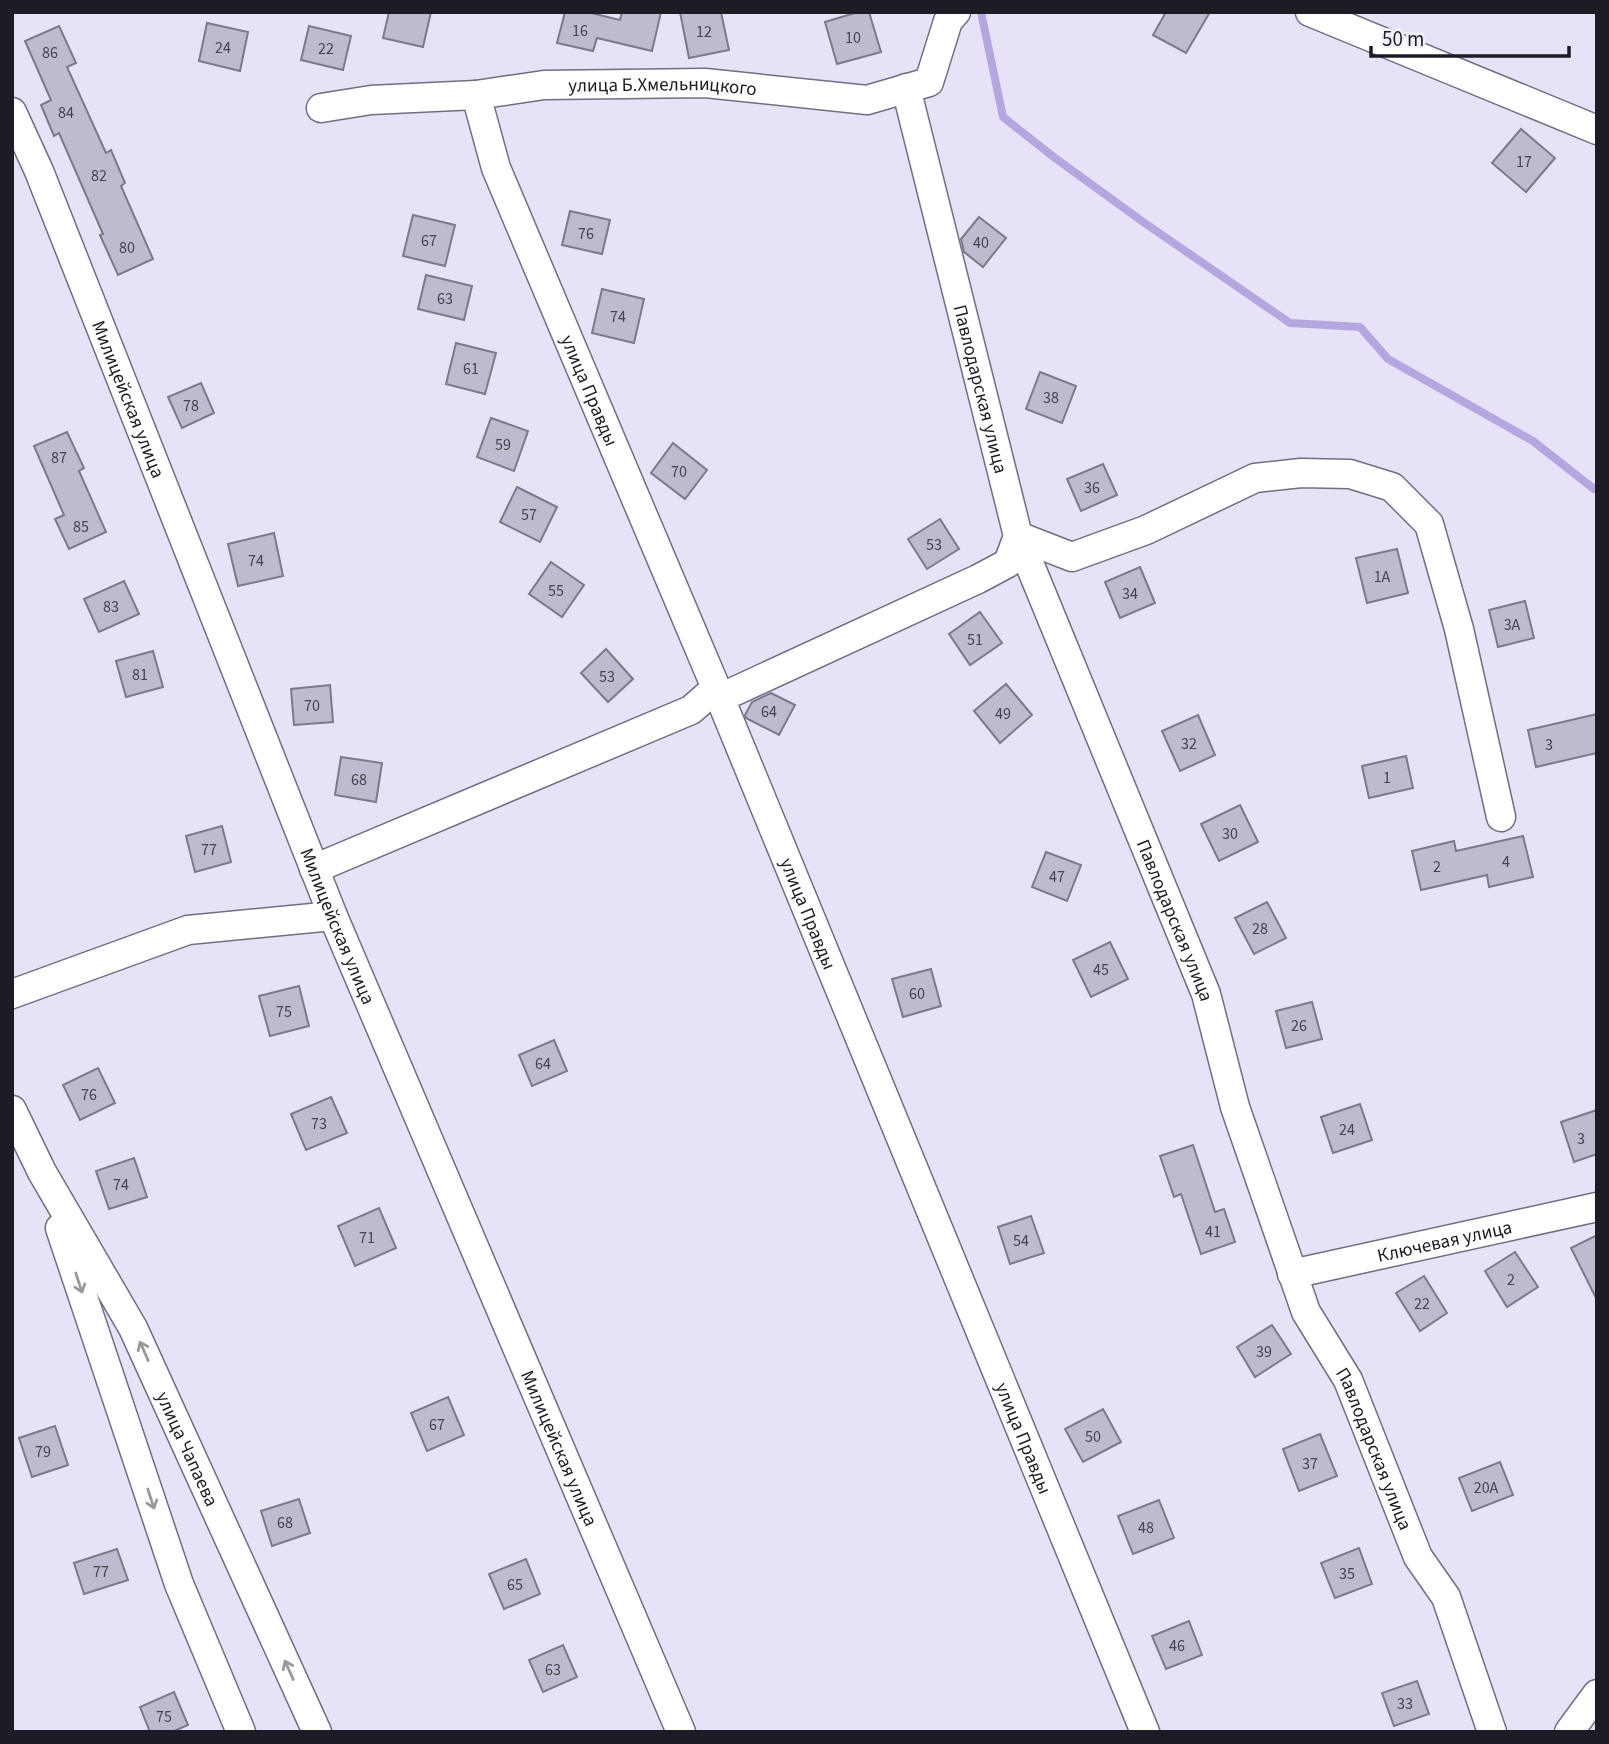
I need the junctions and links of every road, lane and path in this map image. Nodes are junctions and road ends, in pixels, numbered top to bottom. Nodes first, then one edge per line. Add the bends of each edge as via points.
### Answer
1 (956, 12) edge
2 (1310, 12) edge
3 (906, 88) junction
4 (476, 95) junction
5 (321, 108) dead end
6 (12, 112) edge
7 (1597, 130) edge
8 (1018, 536) junction
9 (718, 693) junction
10 (1501, 817) dead end
11 (314, 869) junction
12 (333, 916) junction
13 (12, 994) edge
14 (12, 1111) edge
15 (42, 1172) junction
16 (1597, 1207) edge
17 (1292, 1274) junction
18 (1597, 1694) edge
19 (242, 1732) edge
20 (317, 1732) edge
21 (681, 1732) edge
22 (1145, 1732) edge
23 (1492, 1732) edge
24 (1569, 1732) edge

1 - 3 street, улица Б.Хмельницкого via 948,21 929,82
2 - 7 street
3 - 4 street, улица Б.Хмельницкого via 867,100 705,83 544,85
3 - 8 street, Павлодарская улица
4 - 5 street, улица Б.Хмельницкого via 371,100
4 - 9 street, улица Правды via 496,168
6 - 11 street, Милицейская улица
8 - 9 street via 1008,562
8 - 10 street via 1072,557 1146,530 1255,478 1350,474 1392,487 1429,524 1460,629
8 - 17 street, Павлодарская улица via 1206,994 1235,1107
9 - 11 street via 691,710
9 - 22 street, улица Правды
11 - 12 street, Милицейская улица
12 - 13 street via 188,930
12 - 21 street, Милицейская улица
14 - 15 street, улица Чапаева
15 -> 19 street, улица Чапаева via 179,1584
20 -> 15 street, улица Чапаева via 133,1328
16 - 17 street, Ключевая улица
17 - 23 street, Павлодарская улица via 1306,1312 1349,1380 1418,1557 1446,1597
18 - 24 street

